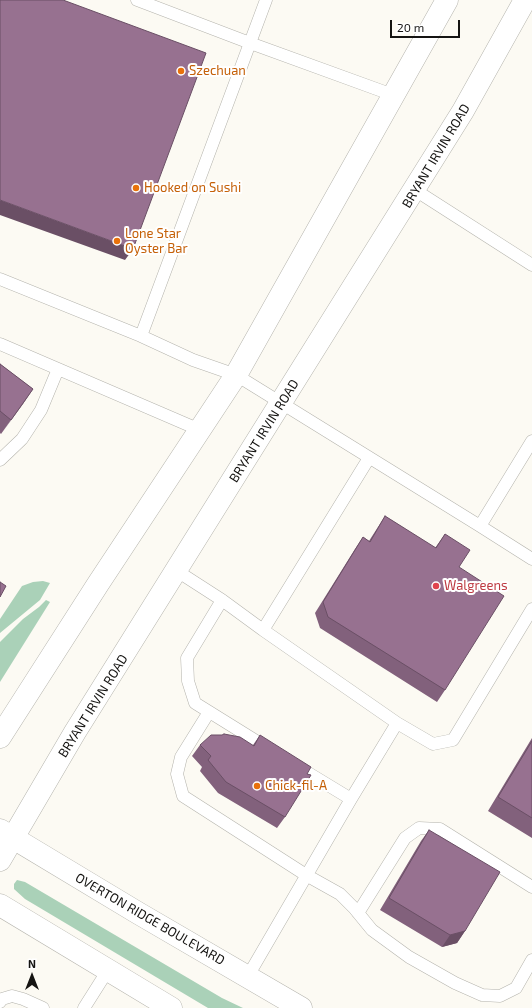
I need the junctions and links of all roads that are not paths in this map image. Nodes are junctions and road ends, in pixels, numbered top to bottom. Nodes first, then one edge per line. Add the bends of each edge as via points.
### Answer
1 (137, 0) edge
2 (266, 0) edge
3 (447, 0) edge
4 (525, 0) edge
5 (250, 43) junction
6 (393, 95) junction
7 (415, 190) junction
8 (532, 265) edge
9 (0, 279) edge
10 (141, 336) junction
11 (0, 344) edge
12 (58, 369) junction
13 (236, 375) junction
14 (282, 403) junction
15 (200, 430) junction
16 (532, 441) edge
17 (369, 458) junction
18 (0, 460) edge
19 (480, 526) junction
20 (532, 559) edge
21 (177, 571) junction
22 (222, 600) junction
23 (532, 609) edge
24 (263, 630) junction
25 (209, 712) junction
26 (397, 723) junction
27 (0, 737) edge
28 (351, 799) junction
29 (6, 834) edge
30 (0, 860) edge
31 (306, 875) junction
32 (532, 886) edge
33 (0, 905) edge
34 (358, 913) junction
35 (532, 960) edge
36 (108, 970) junction
37 (248, 976) junction
38 (0, 1002) edge
39 (43, 1008) edge
40 (84, 1008) edge
41 (171, 1008) edge
42 (301, 1008) edge

1 - 5 lane
2 - 5 lane
3 - 6 main road
4 - 7 main road, BRYANT IRVIN ROAD
5 - 6 lane
5 - 10 lane
6 - 13 main road
7 - 8 lane
7 - 14 main road, BRYANT IRVIN ROAD
9 - 10 lane
10 - 13 lane via 193,360
11 - 12 lane
12 - 15 lane
12 - 18 lane via 37,416 22,439
13 - 14 lane
13 - 15 main road
14 - 17 lane
14 - 21 main road, BRYANT IRVIN ROAD
15 - 27 main road
16 - 19 lane
17 - 19 lane
17 - 24 lane
19 - 20 lane
21 - 22 lane
21 - 29 main road, BRYANT IRVIN ROAD via 75,732
22 - 24 lane
22 - 25 lane via 187,658 188,681 195,703
23 - 26 lane via 453,740 433,744
24 - 26 lane
25 - 28 lane
25 - 31 lane via 180,757 177,774 184,796
26 - 28 lane
28 - 31 lane
29 - 30 main road, BRYANT IRVIN ROAD
29 - 37 main road, OVERTON RIDGE BOULEVARD
31 - 34 lane via 340,894
31 - 37 lane
32 - 34 lane via 440,829 419,828 405,838
33 - 36 main road
34 - 35 lane via 372,930 409,957 482,996 500,996 516,988
36 - 40 lane
36 - 41 main road
37 - 42 main road, OVERTON RIDGE BOULEVARD
38 - 39 lane via 12,996

